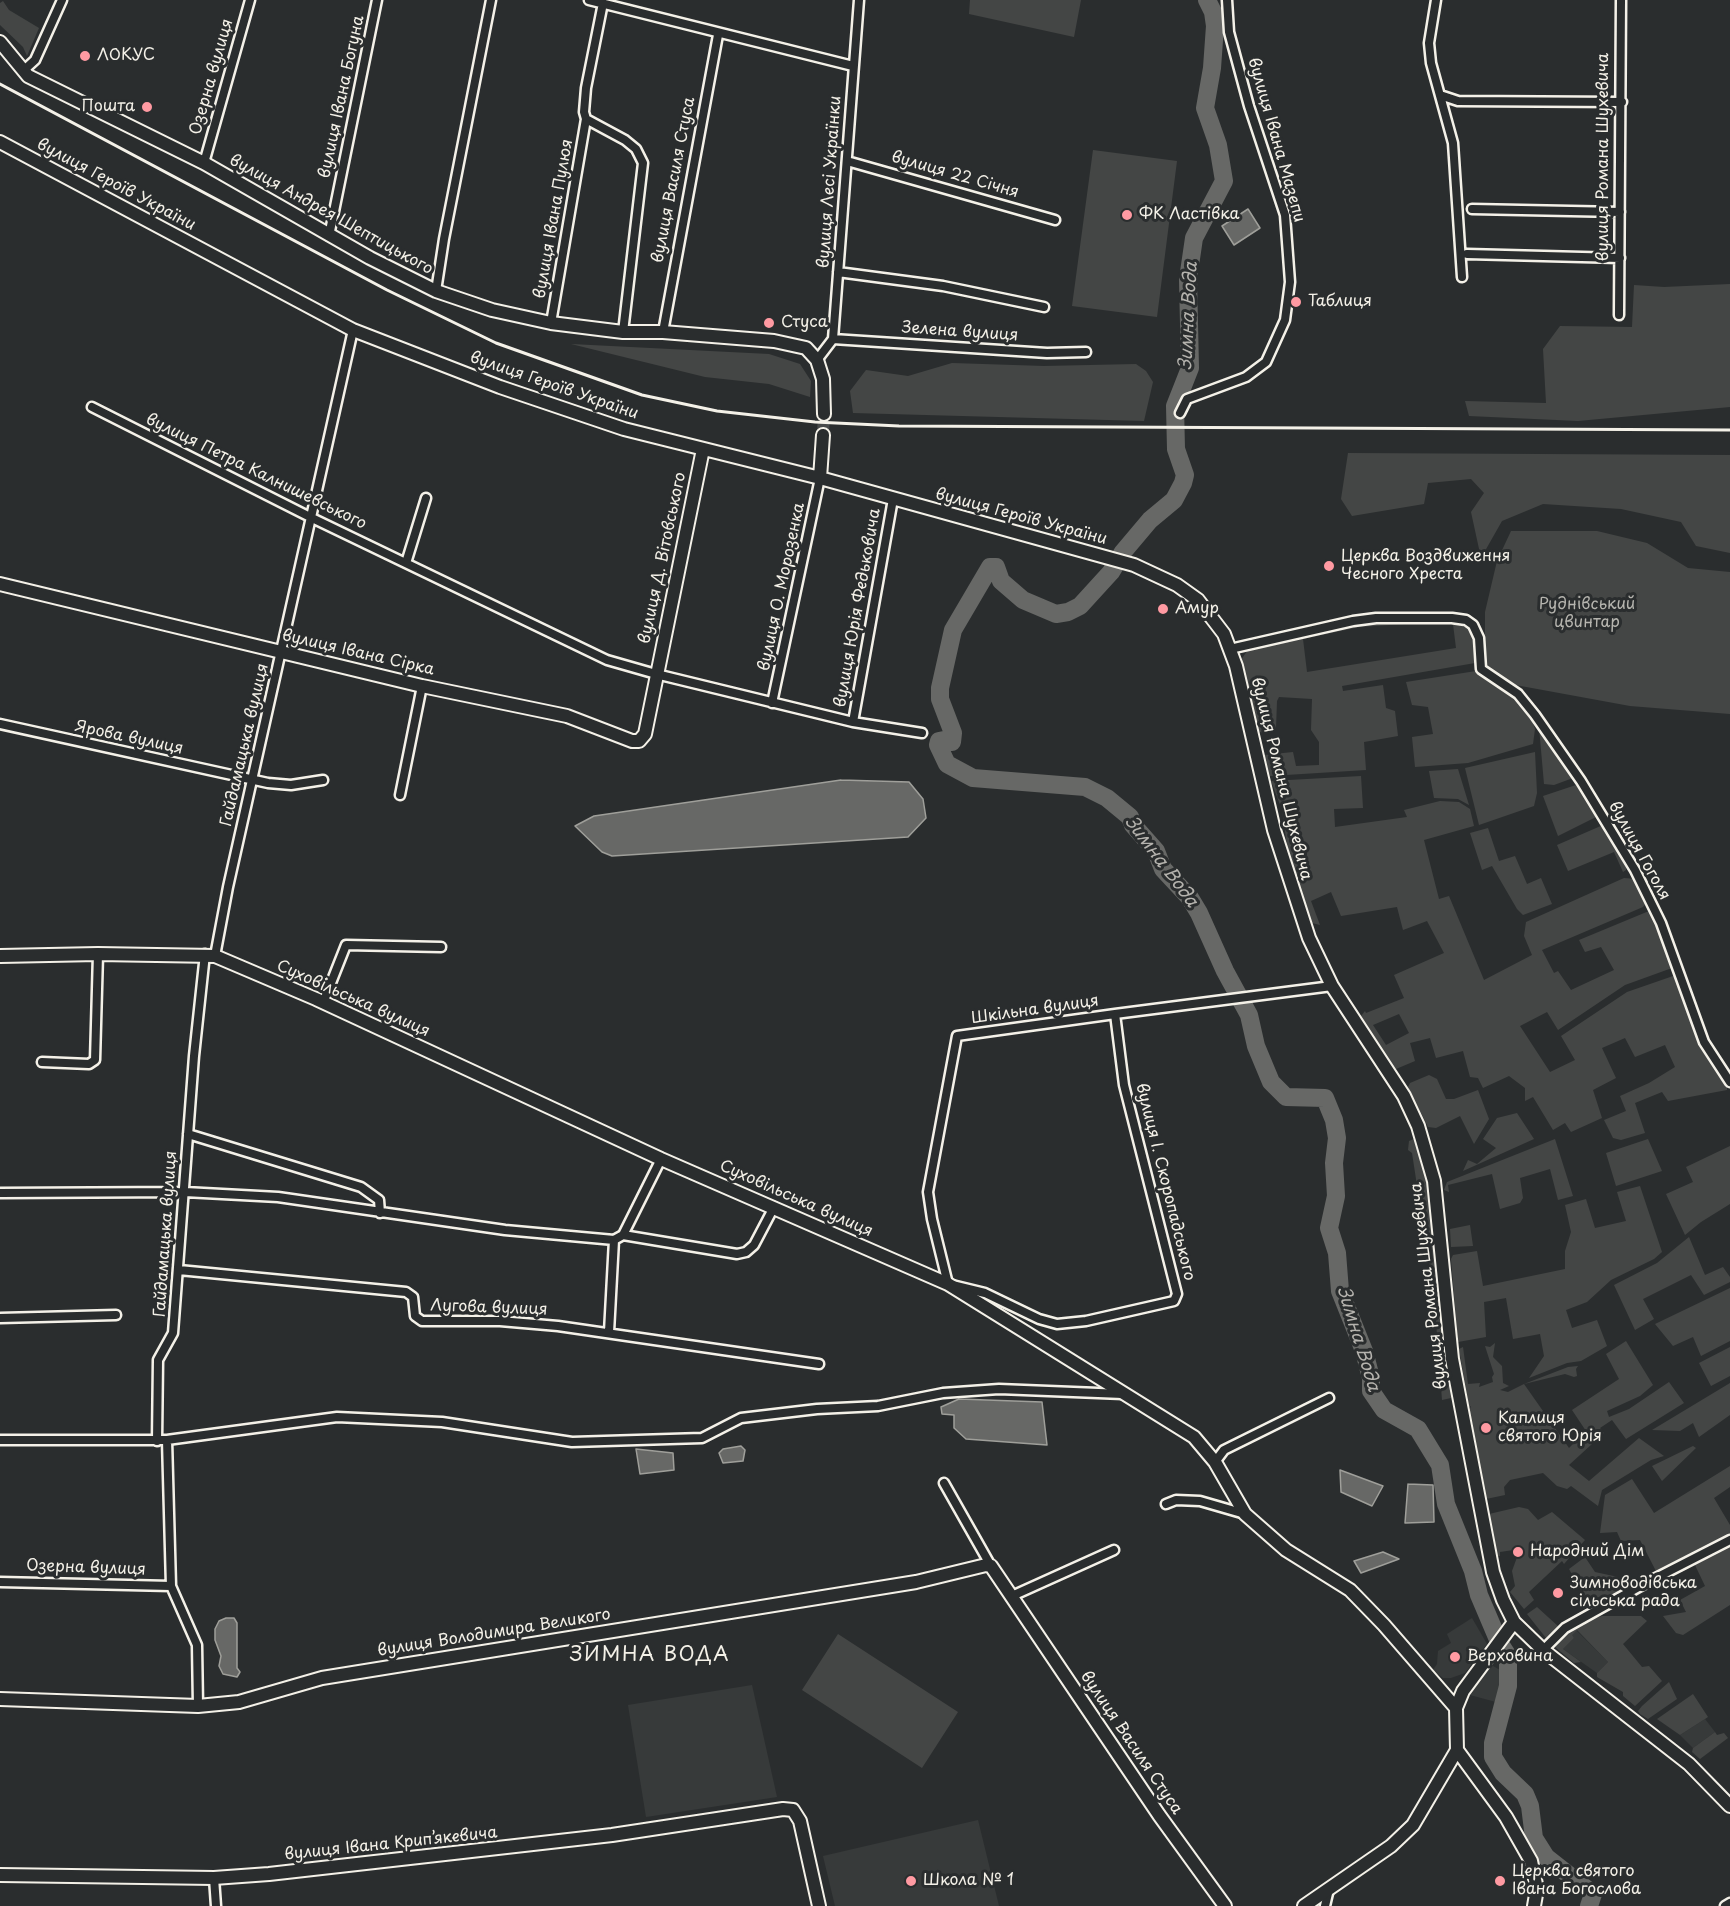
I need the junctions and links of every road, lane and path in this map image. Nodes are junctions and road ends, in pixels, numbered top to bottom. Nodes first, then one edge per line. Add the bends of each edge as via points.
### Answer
1 (62, 0) edge
2 (250, 0) edge
3 (377, 0) edge
4 (490, 0) edge
5 (589, 0) edge
6 (859, 0) edge
7 (1227, 0) edge
8 (1436, 0) edge
9 (1621, 0) edge
10 (603, 3) junction
11 (718, 34) junction
12 (0, 42) edge
13 (853, 66) junction
14 (23, 71) junction
15 (1440, 95) junction
16 (1622, 102) junction
17 (586, 119) junction
18 (0, 142) edge
19 (847, 161) junction
20 (204, 163) junction
21 (1472, 209) dead end
22 (1620, 212) junction
23 (1055, 220) dead end
24 (329, 236) junction
25 (1467, 254) dead end
26 (1620, 258) junction
27 (838, 272) junction
28 (1462, 277) dead end
29 (436, 291) junction
30 (1044, 307) dead end
31 (1619, 315) dead end
32 (551, 323) junction
33 (353, 330) junction
34 (623, 332) junction
35 (663, 332) junction
36 (833, 339) junction
37 (1086, 352) dead end
38 (817, 360) junction
39 (92, 407) dead end
40 (1180, 412) dead end
41 (824, 414) tunnel mouth
42 (823, 435) tunnel mouth
43 (703, 449) junction
44 (820, 478) junction
45 (426, 498) dead end
46 (893, 499) junction
47 (312, 518) junction
48 (406, 563) junction
49 (1134, 565) joint
50 (0, 584) edge
51 (1230, 650) junction
52 (281, 652) junction
53 (656, 674) junction
54 (423, 686) junction
55 (772, 703) junction
56 (853, 722) junction
57 (0, 724) edge
58 (922, 733) dead end
59 (252, 780) junction
60 (323, 780) dead end
61 (400, 795) dead end
62 (441, 947) dead end
63 (98, 954) junction
64 (210, 955) junction
65 (0, 956) edge
66 (1332, 986) junction
67 (323, 1003) junction
68 (1115, 1014) junction
69 (42, 1062) dead end
70 (1730, 1082) edge
71 (188, 1134) junction
72 (661, 1159) junction
73 (185, 1192) junction
74 (0, 1193) edge
75 (774, 1207) junction
76 (380, 1213) junction
77 (623, 1234) junction
78 (614, 1240) junction
79 (179, 1270) junction
80 (948, 1284) junction
81 (116, 1315) dead end
82 (0, 1318) edge
83 (609, 1332) junction
84 (819, 1364) dead end
85 (1125, 1394) junction
86 (1329, 1398) dead end
87 (0, 1440) edge
88 (167, 1440) junction
89 (157, 1441) junction
90 (1215, 1462) junction
91 (944, 1483) dead end
92 (1166, 1504) dead end
93 (1245, 1514) junction
94 (1730, 1540) edge
95 (1114, 1550) dead end
96 (991, 1566) junction
97 (0, 1582) edge
98 (171, 1586) junction
99 (1012, 1596) junction
100 (1514, 1622) junction
101 (1543, 1650) junction
102 (0, 1699) edge
103 (198, 1706) junction
104 (1456, 1708) junction
105 (1457, 1750) junction
106 (1730, 1806) edge
107 (0, 1875) edge
108 (214, 1878) junction
109 (1329, 1889) junction
110 (1730, 1903) edge
111 (216, 1906) edge
112 (819, 1906) edge
113 (1226, 1906) edge
114 (1304, 1906) edge
115 (1325, 1906) edge
116 (1534, 1906) edge
117 (1725, 1906) edge

1 - 14 street via 35,60
2 - 20 street, Озерна вулиця
3 - 24 street, вулиця Івана Богуна
4 - 29 street
5 - 10 street
6 - 13 street, вулиця Лесі Українки
7 - 40 street, вулиця Івана Мазепи via 1229,32 1285,215 1290,282 1285,320 1266,362 1246,377 1187,399
8 - 15 street via 1429,43
9 - 16 street, вулиця Романа Шухевича
10 - 11 street
10 - 17 street, вулиця Івана Пулюя via 586,88
11 - 13 street
11 - 35 street, вулиця Василя Стуса
12 - 14 street, вулиця Андрея Шептицького
13 - 19 street, вулиця Лесі Українки
14 - 20 street, вулиця Андрея Шептицького
15 - 16 street via 1458,101
15 - 28 street via 1452,143
16 - 22 street, вулиця Романа Шухевича
17 - 32 street, вулиця Івана Пулюя
17 - 34 street, вулиця Івана Пулюя via 625,140 636,149 643,163
18 - 33 street, вулиця Героїв України
19 - 23 street, вулиця 22 Січня
19 - 27 street, вулиця Лесі Українки
20 - 24 street, вулиця Андрея Шептицького
21 - 22 street
22 - 26 street, вулиця Романа Шухевича
24 - 29 street, вулиця Андрея Шептицького
25 - 26 street
26 - 31 street, вулиця Романа Шухевича
27 - 30 street via 943,286
27 - 36 street, вулиця Лесі Українки
29 - 32 street, вулиця Андрея Шептицького via 492,310
32 - 34 street, вулиця Андрея Шептицького
33 - 43 street, вулиця Героїв України via 500,387 624,429
33 - 47 street, Гайдамацька вулиця
34 - 35 street, вулиця Андрея Шептицького
35 - 38 street, вулиця Андрея Шептицького via 794,343 806,348
36 - 37 street, Зелена вулиця
36 - 38 street
38 - 41 street via 823,379
39 - 47 street, вулиця Петра Калнишевського
42 - 44 street
43 - 44 street, вулиця Героїв України
43 - 53 street, вулиця Д. Вітовського
44 - 46 street, вулиця Героїв України
44 - 55 street, вулиця О. Морозенка
45 - 48 street
46 - 49 street, вулиця Героїв України
46 - 56 street, вулиця Юрія Федьковича
47 - 48 street, вулиця Петра Калнишевського
47 - 52 street, Гайдамацька вулиця
48 - 53 street, вулиця Петра Калнишевського via 607,660
49 - 51 street, вулиця Романа Шухевича via 1177,585 1198,600 1219,627
50 - 52 street, вулиця Івана Сірка
51 - 66 street, вулиця Романа Шухевича via 1281,852 1309,938
51 - 70 street, вулиця Гоголя via 1353,621 1396,617 1466,620 1476,630 1479,663 1485,673 1518,694 1535,715 1635,870 1661,922 1704,1042
52 - 54 street, вулиця Івана Сірка
52 - 59 street, Гайдамацька вулиця
53 - 54 street, вулиця Івана Сірка via 645,734 639,741 567,716
53 - 55 street, вулиця Петра Калнишевського
54 - 61 street
55 - 56 street, вулиця Петра Калнишевського
56 - 58 street, вулиця Петра Калнишевського
57 - 59 street, Ярова вулиця
59 - 60 street, Ярова вулиця via 291,785
59 - 64 street, Гайдамацька вулиця
62 - 67 street via 346,945
63 - 64 street, Суховільська вулиця
63 - 65 street, Суховільська вулиця
63 - 69 street via 95,1060 89,1064
64 - 67 street, Суховільська вулиця
64 - 71 street, Гайдамацька вулиця
66 - 68 street, Шкільна вулиця
66 - 100 street, вулиця Романа Шухевича via 1413,1112 1430,1168 1440,1227 1452,1359 1474,1480 1493,1572
67 - 72 street, Суховільська вулиця
68 - 80 street, Шкільна вулиця via 957,1036 928,1192
68 - 80 street, вулиця І. Скоропадського via 1124,1085 1177,1293 1174,1301 1057,1324 985,1293
71 - 73 street, Гайдамацька вулиця
71 - 76 street via 361,1187 380,1200
72 - 75 street, Суховільська вулиця
72 - 77 street
73 - 74 street
73 - 76 street via 278,1197
73 - 79 street, Гайдамацька вулиця
75 - 77 street via 754,1245 737,1254
75 - 80 street, Суховільська вулиця
76 - 78 street
77 - 78 street
78 - 83 street
79 - 83 street, Лугова вулиця via 406,1292 413,1297 415,1316 422,1321 500,1321
79 - 89 street, Гайдамацька вулиця via 173,1333 158,1360
80 - 85 street, Суховільська вулиця
81 - 82 street
83 - 84 street, Лугова вулиця
85 - 88 street via 999,1389 943,1393 878,1406 741,1418 702,1438 572,1442 442,1422 337,1417
85 - 90 street, Суховільська вулиця via 1194,1437
86 - 90 street via 1224,1450
87 - 89 street
88 - 89 street
88 - 98 street
90 - 93 street, Суховільська вулиця
91 - 96 street, вулиця Василя Стуса
92 - 93 street via 1176,1500 1200,1501
93 - 104 street, Суховільська вулиця via 1286,1550 1350,1590
94 - 101 street via 1565,1628
95 - 99 street
96 - 99 street, вулиця Василя Стуса
96 - 103 street, вулиця Володимира Великого via 916,1582 322,1678 239,1702
97 - 98 street, Озерна вулиця
98 - 103 street via 197,1645
99 - 113 street, вулиця Василя Стуса via 1159,1815
100 - 101 street, вулиця Романа Шухевича
100 - 104 street via 1463,1691
101 - 106 street, вулиця Романа Шухевича via 1689,1764
102 - 103 street, вулиця Володимира Великого
104 - 105 street
105 - 109 street via 1413,1826
105 - 116 street via 1506,1817 1531,1861 1537,1889
107 - 108 street, вулиця Івана Крипʼякевича
108 - 111 street
108 - 112 street, вулиця Івана Крипʼякевича via 357,1866 612,1835 783,1809 793,1810 800,1821
109 - 114 street
109 - 115 street
110 - 117 street

